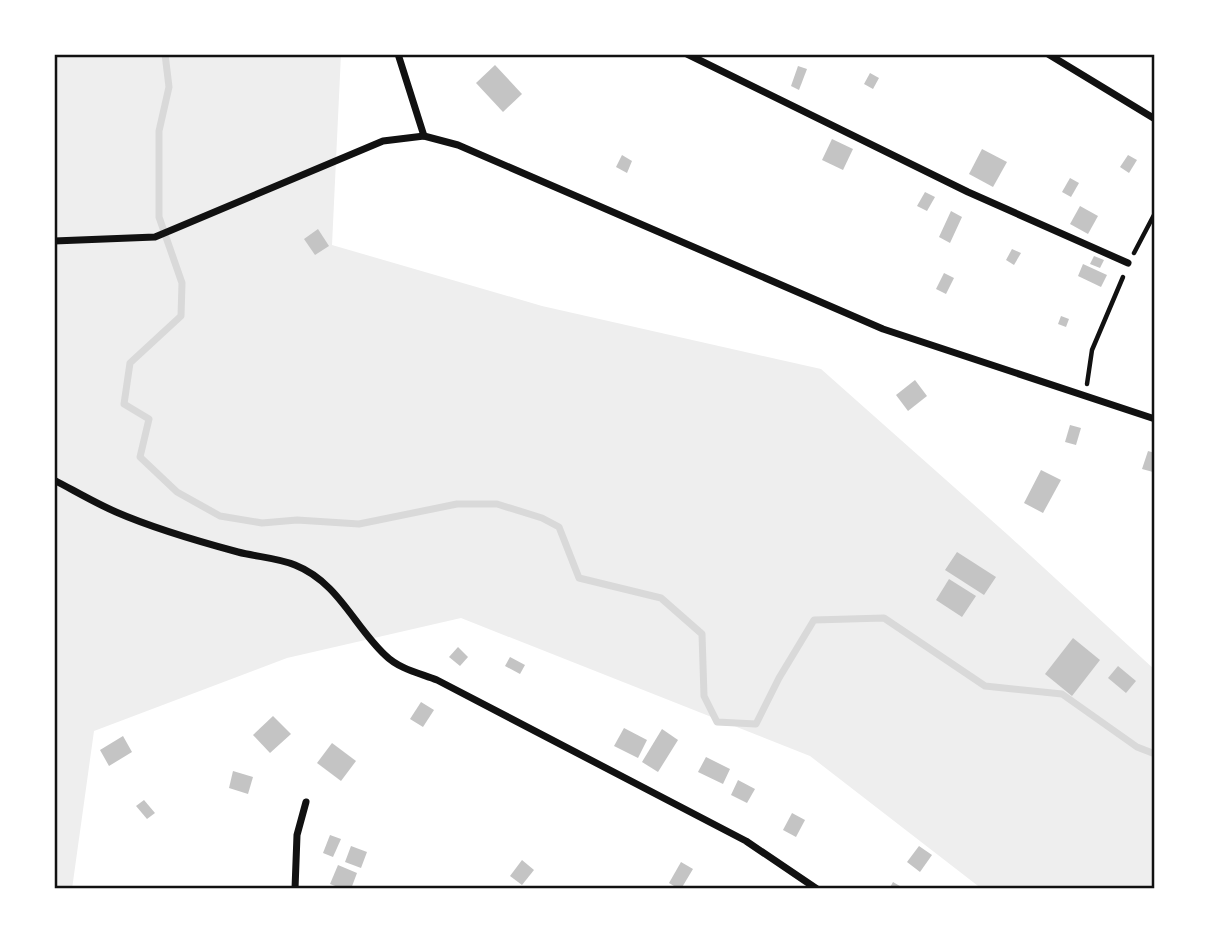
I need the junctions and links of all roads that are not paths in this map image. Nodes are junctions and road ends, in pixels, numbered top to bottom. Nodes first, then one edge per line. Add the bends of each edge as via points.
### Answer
1 (398, 54) edge
2 (687, 54) edge
3 (1048, 54) edge
4 (1155, 119) edge
5 (424, 136) junction
6 (54, 241) edge
7 (1128, 263) road end
8 (1155, 419) edge
9 (54, 480) edge
10 (306, 802) dead end
11 (297, 888) edge
12 (817, 889) edge

1 - 5 street
2 - 7 street via 968,192
3 - 4 street
5 - 6 street via 383,141 155,237
5 - 8 street via 458,145 883,329
9 - 12 street via 155,526 296,565 326,583 364,633 400,666 437,680 746,841
10 - 11 street via 297,835

